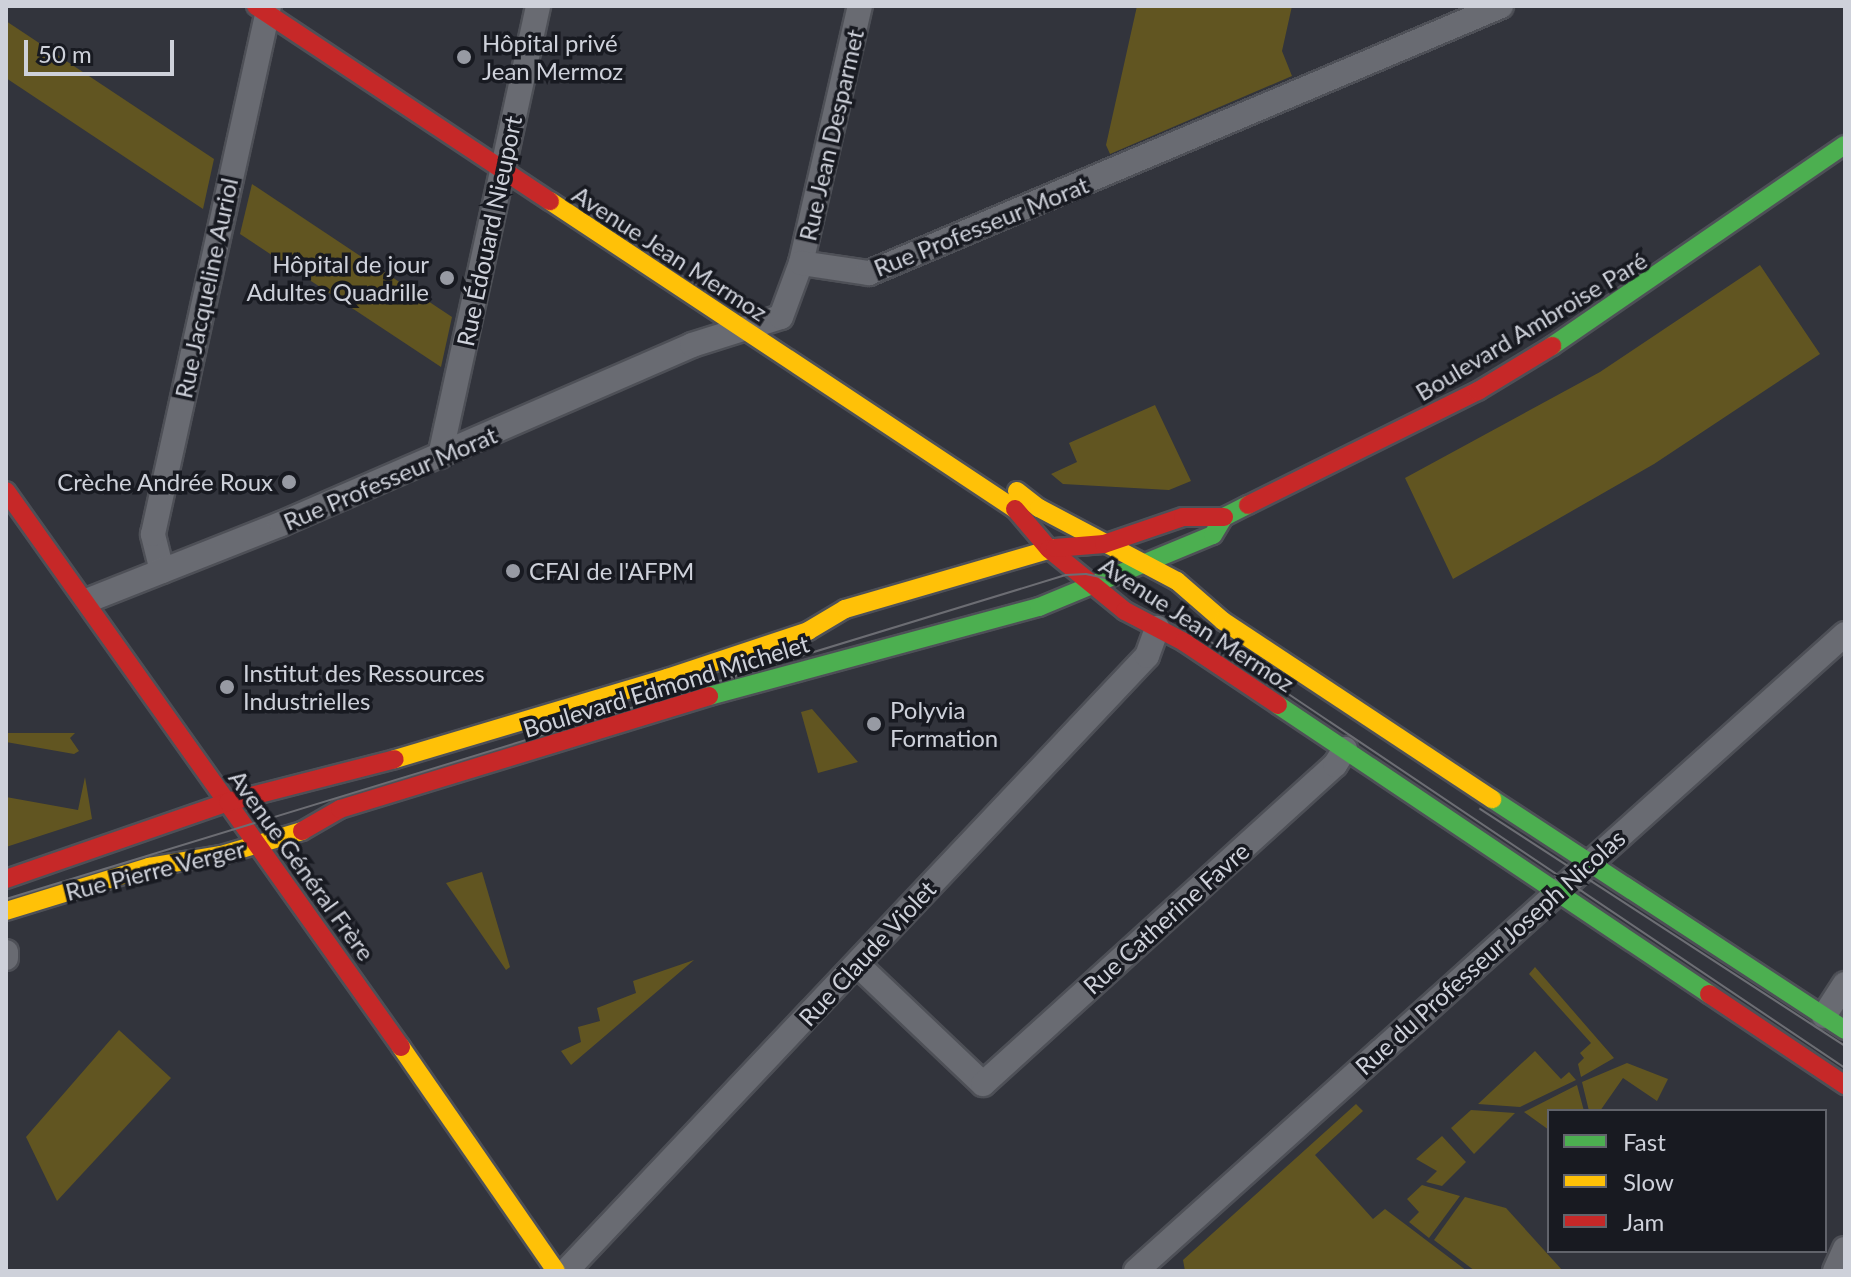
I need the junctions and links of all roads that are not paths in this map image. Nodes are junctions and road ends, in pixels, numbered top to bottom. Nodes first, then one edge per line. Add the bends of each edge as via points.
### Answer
1 (538, 6) edge
2 (860, 6) edge
3 (1501, 6) edge
4 (268, 8) edge
5 (1845, 145) edge
6 (504, 163) junction
7 (801, 263) junction
8 (755, 327) junction
9 (440, 456) junction
10 (6, 491) edge
11 (1224, 517) junction
12 (1104, 544) junction
13 (1049, 549) junction
14 (1146, 563) junction
15 (162, 571) junction
16 (1090, 587) junction
17 (89, 600) junction
18 (1157, 628) junction
19 (1845, 634) edge
20 (1345, 749) junction
21 (228, 802) junction
22 (259, 844) junction
23 (1590, 859) junction
24 (6, 879) edge
25 (1555, 892) junction
26 (6, 911) edge
27 (6, 952) edge
28 (6, 958) edge
29 (857, 964) junction
30 (1845, 984) edge
31 (1824, 1016) junction
32 (1845, 1030) edge
33 (1845, 1085) edge
34 (1845, 1249) edge
35 (556, 1271) edge
36 (566, 1271) edge
37 (1136, 1271) edge
38 (1835, 1271) edge

1 - 6 street, Rue Édouard Nieuport
2 - 7 street, Rue Jean Desparmet
3 - 7 street, Rue Professeur Morat via 869,273
4 - 6 street, Avenue Jean Mermoz
4 - 15 street, Rue Jacqueline Auriol via 153,534
5 - 11 street, Boulevard Ambroise Paré via 1673,268 1489,384
6 - 8 street, Avenue Jean Mermoz
6 - 9 street, Rue Édouard Nieuport
7 - 8 street, Rue Professeur Morat via 781,317
8 - 9 street, Rue Professeur Morat via 692,345
8 - 12 street, Avenue Jean Mermoz
8 - 13 street, Avenue Jean Mermoz via 1025,515
9 - 15 street, Rue Professeur Morat
10 - 17 street, Avenue Général Frère
11 - 12 street, Boulevard Ambroise Paré via 1183,517
11 - 14 street, Boulevard Ambroise Paré via 1213,535
12 - 13 street, Boulevard Edmond Michelet
12 - 14 street, Avenue Jean Mermoz
13 - 16 street, Avenue Jean Mermoz
13 - 21 street, Boulevard Edmond Michelet via 845,609 808,631 495,731
14 - 16 street, Boulevard Edmond Michelet
14 - 23 street, Avenue Jean Mermoz via 1383,728
15 - 17 street, Rue Professeur Morat
16 - 18 street, Avenue Jean Mermoz
16 - 22 street, Boulevard Edmond Michelet via 1039,607 835,663 813,664 340,809 301,832
17 - 21 street, Avenue Général Frère
18 - 20 street, Avenue Jean Mermoz
18 - 29 street, Rue Claude Violet via 1147,656
19 - 23 street, Rue du Professeur Joseph Nicolas
20 - 25 street, Avenue Jean Mermoz
20 - 29 street, Rue Catherine Favre via 1335,765 983,1084
21 - 22 street, Avenue Général Frère
21 - 24 street, Rue Pierre Verger
22 - 26 street, Rue Pierre Verger via 149,867
22 - 35 street, Avenue Général Frère
23 - 25 street, Rue du Professeur Joseph Nicolas
23 - 31 street, Avenue Jean Mermoz
25 - 33 street, Avenue Jean Mermoz
25 - 37 street, Rue du Professeur Joseph Nicolas
27 - 28 street
29 - 36 street, Rue Claude Violet
30 - 31 street
31 - 32 street, Avenue Jean Mermoz
34 - 38 street

